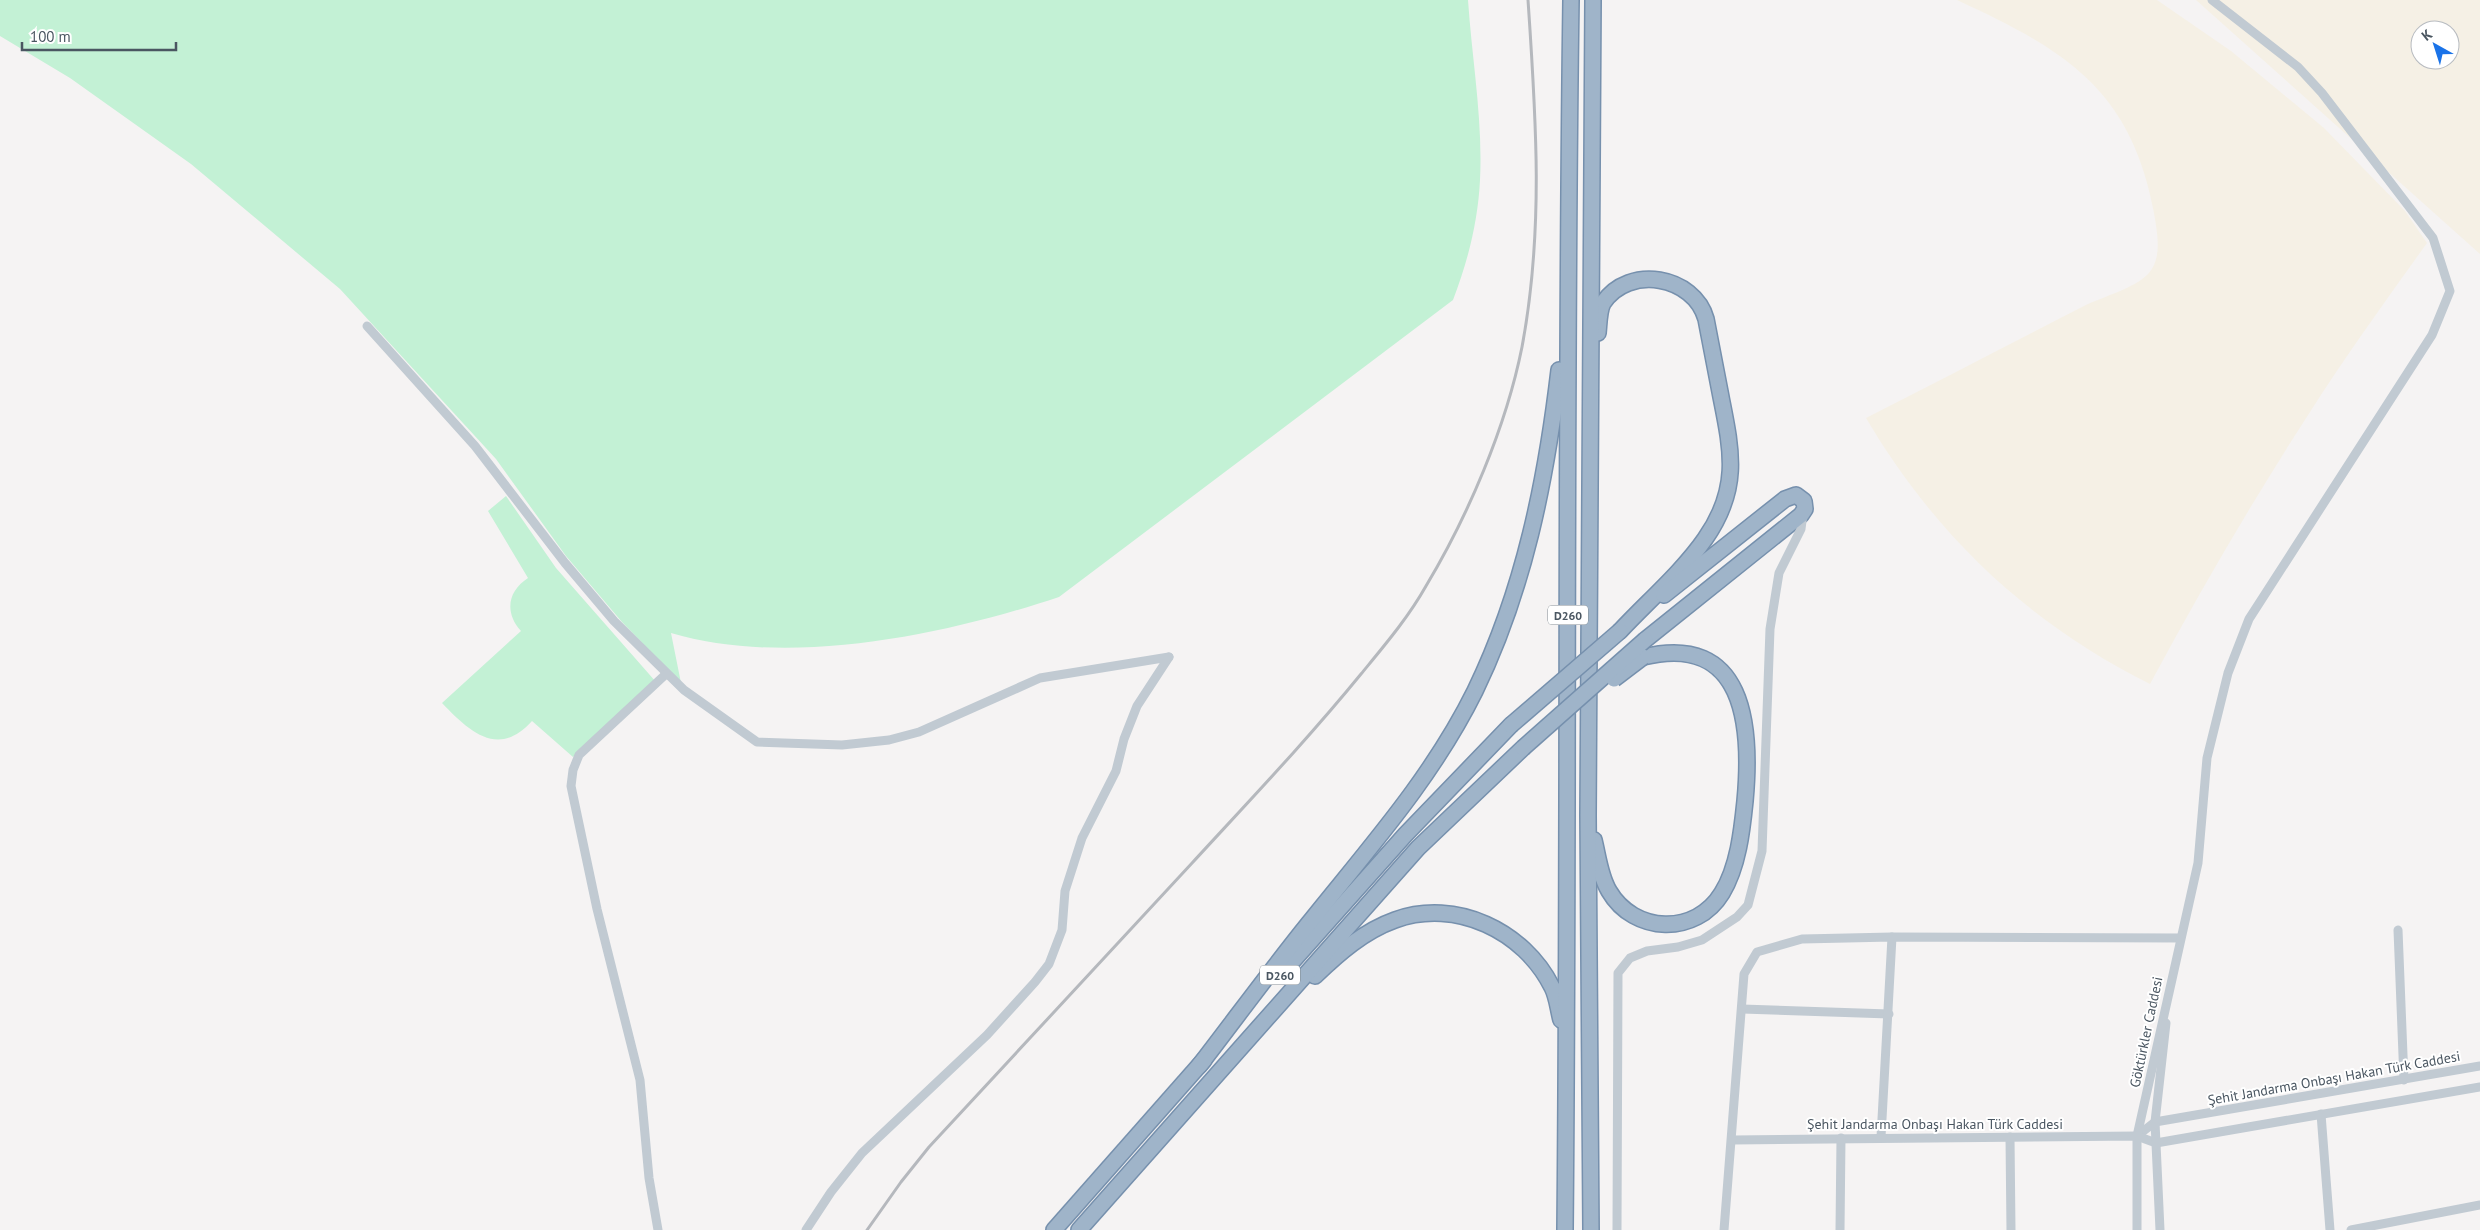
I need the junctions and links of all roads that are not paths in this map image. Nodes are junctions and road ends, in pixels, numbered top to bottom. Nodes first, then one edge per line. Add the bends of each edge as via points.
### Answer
1 (1571, 0) edge
2 (1593, 0) edge
3 (2212, 0) edge
4 (1567, 299) junction
5 (366, 326) dead end
6 (1590, 389) junction
7 (1803, 512) junction
8 (1620, 631) junction
9 (666, 674) junction
10 (1523, 748) junction
11 (1588, 815) junction
12 (2398, 930) dead end
13 (1892, 936) junction
14 (2180, 938) junction
15 (2172, 973) junction
16 (1742, 1009) junction
17 (1889, 1014) junction
18 (1567, 1044) junction
19 (1199, 1066) junction
20 (2480, 1066) edge
21 (1214, 1075) junction
22 (2404, 1080) junction
23 (2480, 1087) edge
24 (2321, 1114) junction
25 (2155, 1122) junction
26 (2138, 1136) junction
27 (1881, 1137) junction
28 (2010, 1137) junction
29 (1841, 1138) junction
30 (1733, 1140) junction
31 (2156, 1143) junction
32 (2480, 1205) edge
33 (658, 1230) edge
34 (806, 1230) edge
35 (1054, 1230) edge
36 (1079, 1230) edge
37 (1565, 1230) edge
38 (1591, 1230) edge
39 (1617, 1230) edge
40 (1724, 1230) edge
41 (1840, 1230) edge
42 (2011, 1230) edge
43 (2137, 1230) edge
44 (2160, 1230) edge
45 (2330, 1230) edge
46 (2351, 1230) edge

1 - 4 highway, D260
2 - 6 highway, D260
3 - 14 street via 2298,67 2322,92 2433,238 2450,291 2432,335 2248,619 2228,673 2207,758 2198,863
4 - 18 highway, D260
4 - 19 highway via 1552,426 1536,516 1512,602 1474,692 1446,744 1410,799
5 - 9 street via 475,446 589,592
6 - 8 highway via 1602,305 1614,292 1636,281 1658,280 1678,285 1698,300 1706,319 1731,448 1729,484 1722,508 1704,541
6 - 11 highway, D260
7 - 8 highway via 1804,501 1799,496 1785,499
7 - 10 highway, bridge via 1645,640
7 - 39 street via 1798,537 1780,573 1770,629 1762,851 1748,905 1737,917 1702,940 1647,951 1630,958 1618,973
8 - 19 highway, D260, bridge via 1511,725 1405,835
9 - 33 street via 579,754 571,786 640,1080 649,1178
9 - 34 street via 756,742 858,745 919,732 1040,678 1169,657 1138,706 1124,739 1116,771 1082,838 1065,891 1062,930 1049,964 986,1035 862,1153 830,1192
10 - 11 highway, bridge via 1643,657 1677,651 1696,655 1725,675 1738,700 1746,747 1746,791 1735,857 1722,892 1708,909 1677,924 1653,924 1632,915 1619,904 1605,882
10 - 21 highway, D260 via 1418,848
11 - 38 highway, D260
12 - 22 street
13 - 14 street
13 - 16 street via 1802,939 1757,952 1744,974
13 - 17 street
14 - 15 street
15 - 25 street, Göktürkler Caddesi
15 - 26 street, Göktürkler Caddesi
16 - 17 street
16 - 30 street
17 - 27 street
18 - 21 highway via 1554,989 1521,945 1480,920 1425,913 1386,924 1348,947
18 - 37 highway, D260
19 - 35 highway, D260
20 - 22 street, Şehit Jandarma Onbaşı Hakan Türk Caddesi
21 - 36 highway, D260
22 - 25 street, Şehit Jandarma Onbaşı Hakan Türk Caddesi
23 - 24 street
24 - 31 street
24 - 45 street
25 - 26 street, Şehit Jandarma Onbaşı Hakan Türk Caddesi
25 - 31 street, Göktürkler Caddesi
26 - 28 street, Şehit Jandarma Onbaşı Hakan Türk Caddesi
26 - 31 street, Şehit Jandarma Onbaşı Hakan Türk Caddesi
26 - 43 street, Göktürkler Caddesi
27 - 28 street, Şehit Jandarma Onbaşı Hakan Türk Caddesi
27 - 29 street, Şehit Jandarma Onbaşı Hakan Türk Caddesi
28 - 42 street
29 - 30 street, Şehit Jandarma Onbaşı Hakan Türk Caddesi
29 - 41 street
30 - 40 street
31 - 44 street, Göktürkler Caddesi
32 - 46 street

